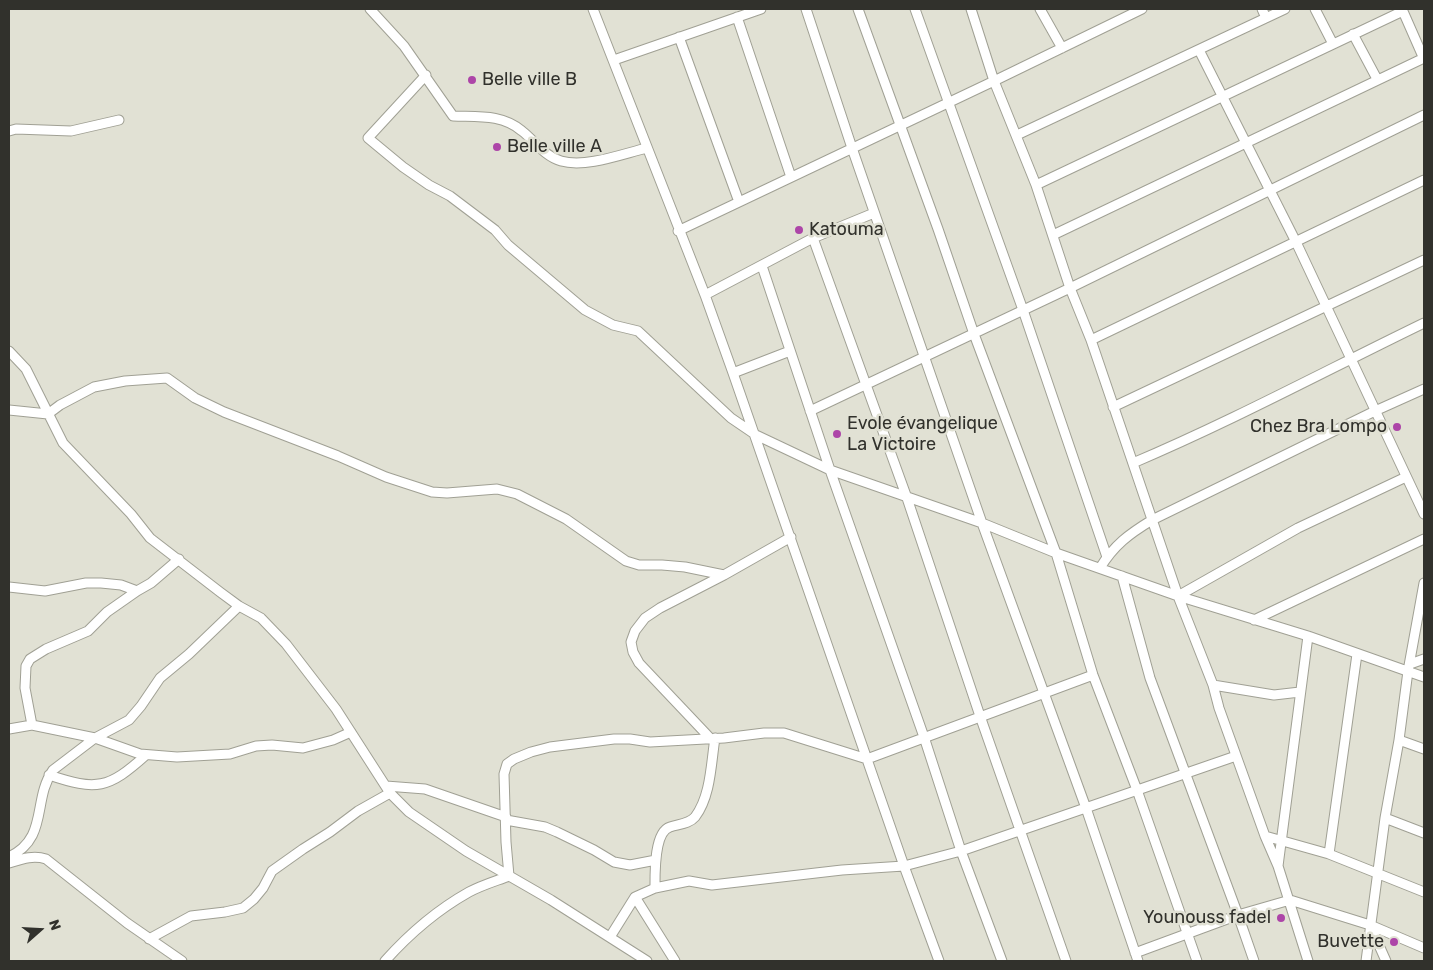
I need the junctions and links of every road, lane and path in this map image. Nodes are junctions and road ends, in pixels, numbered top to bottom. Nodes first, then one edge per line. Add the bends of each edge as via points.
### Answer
1 (370, 9) edge
2 (593, 9) edge
3 (761, 9) edge
4 (806, 9) edge
5 (858, 9) edge
6 (915, 9) edge
7 (971, 9) edge
8 (1040, 9) edge
9 (1142, 9) edge
10 (1262, 9) edge
11 (1285, 9) edge
12 (1315, 9) edge
13 (1402, 10) edge
14 (1123, 13) edge
15 (737, 17) junction
16 (1266, 18) junction
17 (1353, 34) junction
18 (679, 37) junction
19 (1333, 44) junction
20 (1062, 48) junction
21 (1198, 50) junction
22 (1424, 58) edge
23 (614, 60) junction
24 (426, 76) junction
25 (1377, 79) junction
26 (994, 81) junction
27 (1221, 98) junction
28 (947, 103) junction
29 (1424, 115) edge
30 (119, 120) dead end
31 (900, 126) junction
32 (11, 128) edge
33 (1017, 135) junction
34 (1245, 144) junction
35 (647, 148) junction
36 (852, 148) junction
37 (792, 177) junction
38 (1424, 180) edge
39 (1036, 184) junction
40 (1270, 190) junction
41 (739, 202) junction
42 (874, 213) junction
43 (678, 230) junction
44 (1053, 235) junction
45 (813, 238) junction
46 (1296, 242) junction
47 (1424, 260) edge
48 (762, 266) junction
49 (1070, 288) junction
50 (705, 295) junction
51 (1326, 307) junction
52 (1023, 310) junction
53 (1424, 323) edge
54 (974, 334) junction
55 (1091, 340) junction
56 (9, 351) edge
57 (790, 351) junction
58 (924, 357) junction
59 (1352, 358) junction
60 (733, 373) junction
61 (865, 384) junction
62 (1424, 389) edge
63 (1112, 406) junction
64 (9, 410) edge
65 (810, 411) junction
66 (1375, 411) junction
67 (48, 414) junction
68 (756, 435) junction
69 (1133, 462) junction
70 (830, 470) junction
71 (1406, 477) junction
72 (907, 498) junction
73 (1424, 514) edge
74 (1152, 520) junction
75 (982, 523) junction
76 (791, 537) junction
77 (1424, 539) edge
78 (1056, 553) junction
79 (1107, 557) junction
80 (179, 559) junction
81 (1100, 568) junction
82 (724, 575) junction
83 (1122, 576) junction
84 (1424, 583) edge
85 (9, 587) edge
86 (137, 592) junction
87 (1178, 596) junction
88 (1423, 601) edge
89 (239, 606) junction
90 (1254, 620) junction
91 (1308, 636) junction
92 (1357, 654) junction
93 (1424, 659) edge
94 (1409, 668) junction
95 (1093, 676) junction
96 (1424, 677) edge
97 (1213, 684) junction
98 (1300, 692) junction
99 (1043, 695) junction
100 (980, 716) junction
101 (32, 725) junction
102 (9, 729) edge
103 (351, 732) junction
104 (924, 737) junction
105 (95, 738) junction
106 (712, 738) junction
107 (1400, 740) junction
108 (1424, 749) edge
109 (146, 755) junction
110 (1236, 756) junction
111 (867, 759) junction
112 (1185, 773) junction
113 (49, 776) junction
114 (388, 789) junction
115 (1137, 790) junction
116 (1086, 808) junction
117 (506, 818) junction
118 (1385, 818) junction
119 (1020, 830) junction
120 (1424, 833) edge
121 (1265, 836) junction
122 (1282, 840) junction
123 (962, 851) junction
124 (1329, 854) junction
125 (9, 857) edge
126 (656, 860) junction
127 (9, 863) edge
128 (904, 866) junction
129 (1278, 866) junction
130 (1378, 874) junction
131 (509, 876) junction
132 (655, 888) junction
133 (1424, 892) edge
134 (635, 897) junction
135 (1290, 900) junction
136 (1238, 915) junction
137 (1370, 925) junction
138 (1188, 934) junction
139 (610, 937) junction
140 (149, 938) junction
141 (1424, 948) edge
142 (1136, 957) edge
143 (182, 961) edge
144 (386, 961) edge
145 (647, 961) edge
146 (675, 961) edge
147 (938, 961) edge
148 (1002, 961) edge
149 (1066, 961) edge
150 (1197, 961) edge
151 (1254, 961) edge
152 (1308, 961) edge
153 (1366, 961) edge
154 (1386, 961) edge

1 - 24 street
2 - 23 street
3 - 15 street
4 - 36 street
5 - 31 street
6 - 28 street
7 - 26 street
8 - 20 street
9 - 14 street
10 - 16 street
11 - 16 street
12 - 19 street
13 - 17 street
13 - 22 street
14 - 20 street
15 - 18 street
15 - 37 street
16 - 21 street
17 - 19 street
17 - 25 street
18 - 23 street
18 - 41 street
19 - 27 street
20 - 26 street
21 - 27 street
21 - 33 street
22 - 25 street
23 - 35 street
24 - 35 street via 453,116 508,121 561,161 580,163
24 - 68 street via 368,138 403,167 450,196 495,230 508,245 585,310 613,325 638,331 731,418
25 - 34 street
26 - 28 street
26 - 33 street
27 - 34 street
27 - 39 street
28 - 31 street
28 - 52 street
29 - 40 street
30 - 32 street via 71,131
31 - 36 street
31 - 54 street
33 - 39 street
34 - 40 street
34 - 44 street
35 - 43 street
36 - 37 street
36 - 42 street
37 - 41 street
38 - 46 street
39 - 44 street
40 - 46 street
40 - 49 street
41 - 43 street
42 - 45 street
42 - 58 street
43 - 50 street
44 - 49 street
45 - 48 street
45 - 61 street
46 - 51 street
46 - 55 street
47 - 51 street
48 - 50 street
48 - 57 street
49 - 52 street
49 - 55 street
50 - 60 street
51 - 59 street
51 - 63 street
52 - 54 street
52 - 79 street
53 - 59 street
54 - 58 street
54 - 78 street
55 - 63 street
56 - 67 street via 26,369
57 - 60 street
57 - 65 street
58 - 61 street
58 - 75 street
59 - 66 street
59 - 69 street via 1231,419
60 - 68 street
61 - 65 street
61 - 72 street
62 - 66 street
63 - 69 street
64 - 67 street
65 - 70 street
66 - 71 street
66 - 74 street
67 - 80 street via 64,443 150,538
67 - 82 street via 94,387 167,378 195,398 224,412 386,477 432,492 497,489 517,494 566,519 626,561
68 - 70 street
68 - 76 street
69 - 74 street
70 - 72 street
70 - 104 street
71 - 73 street
71 - 87 street via 1298,528
72 - 75 street
72 - 100 street
74 - 79 street via 1128,535
74 - 87 street
75 - 78 street
75 - 99 street
76 - 82 street
76 - 111 street
77 - 90 street
78 - 81 street
78 - 95 street
79 - 81 street
80 - 86 street
80 - 89 street
81 - 83 street
82 - 106 street via 646,618 631,642 639,663
83 - 87 street
83 - 112 street via 1150,678
84 - 88 street
85 - 86 street via 45,591 101,583 121,585
86 - 101 street via 107,612 88,631 30,659 26,666 25,688
87 - 90 street
87 - 97 street
88 - 94 street
89 - 103 street via 261,618 286,644
89 - 105 street via 160,678 135,715
90 - 91 street
91 - 92 street
91 - 98 street
92 - 94 street
92 - 124 street
93 - 94 street
94 - 96 street
94 - 107 street
95 - 99 street
95 - 115 street
97 - 98 street via 1274,695
97 - 110 street
98 - 122 street
99 - 100 street
99 - 116 street
100 - 104 street
100 - 119 street
101 - 102 street
101 - 105 street
103 - 109 street via 303,748 272,745 197,757
103 - 114 street
104 - 111 street
104 - 123 street
105 - 109 street
105 - 113 street via 58,765
106 - 111 street via 784,733
106 - 117 street via 650,742 614,739 531,752 507,764 504,774
106 - 126 street via 704,802 688,823 663,831
107 - 108 street
107 - 118 street
109 - 113 street via 120,776 98,785 81,785
110 - 112 street
110 - 121 street
111 - 128 street
112 - 115 street
112 - 136 street
113 - 125 street via 34,832 25,847
114 - 117 street via 425,789
114 - 131 street via 409,812
114 - 140 street via 272,871 258,894 242,908 191,916
115 - 116 street
115 - 138 street
116 - 119 street
116 - 142 street
117 - 126 street via 551,830 614,862 630,865
117 - 131 street
118 - 120 street
118 - 130 street
119 - 123 street
119 - 149 street
121 - 122 street
121 - 129 street
122 - 124 street
122 - 129 street
123 - 128 street
123 - 148 street
124 - 130 street
126 - 132 street
127 - 140 street via 26,858 46,859
128 - 132 street via 712,885 689,881
128 - 147 street
129 - 135 street
130 - 133 street
130 - 137 street
131 - 139 street
131 - 144 street via 471,891 447,905 420,925
132 - 134 street
134 - 139 street
134 - 146 street
135 - 136 street
135 - 137 street
135 - 152 street
136 - 138 street
136 - 151 street
137 - 141 street
137 - 153 street
137 - 154 street
138 - 142 street
138 - 150 street
139 - 145 street
140 - 143 street

